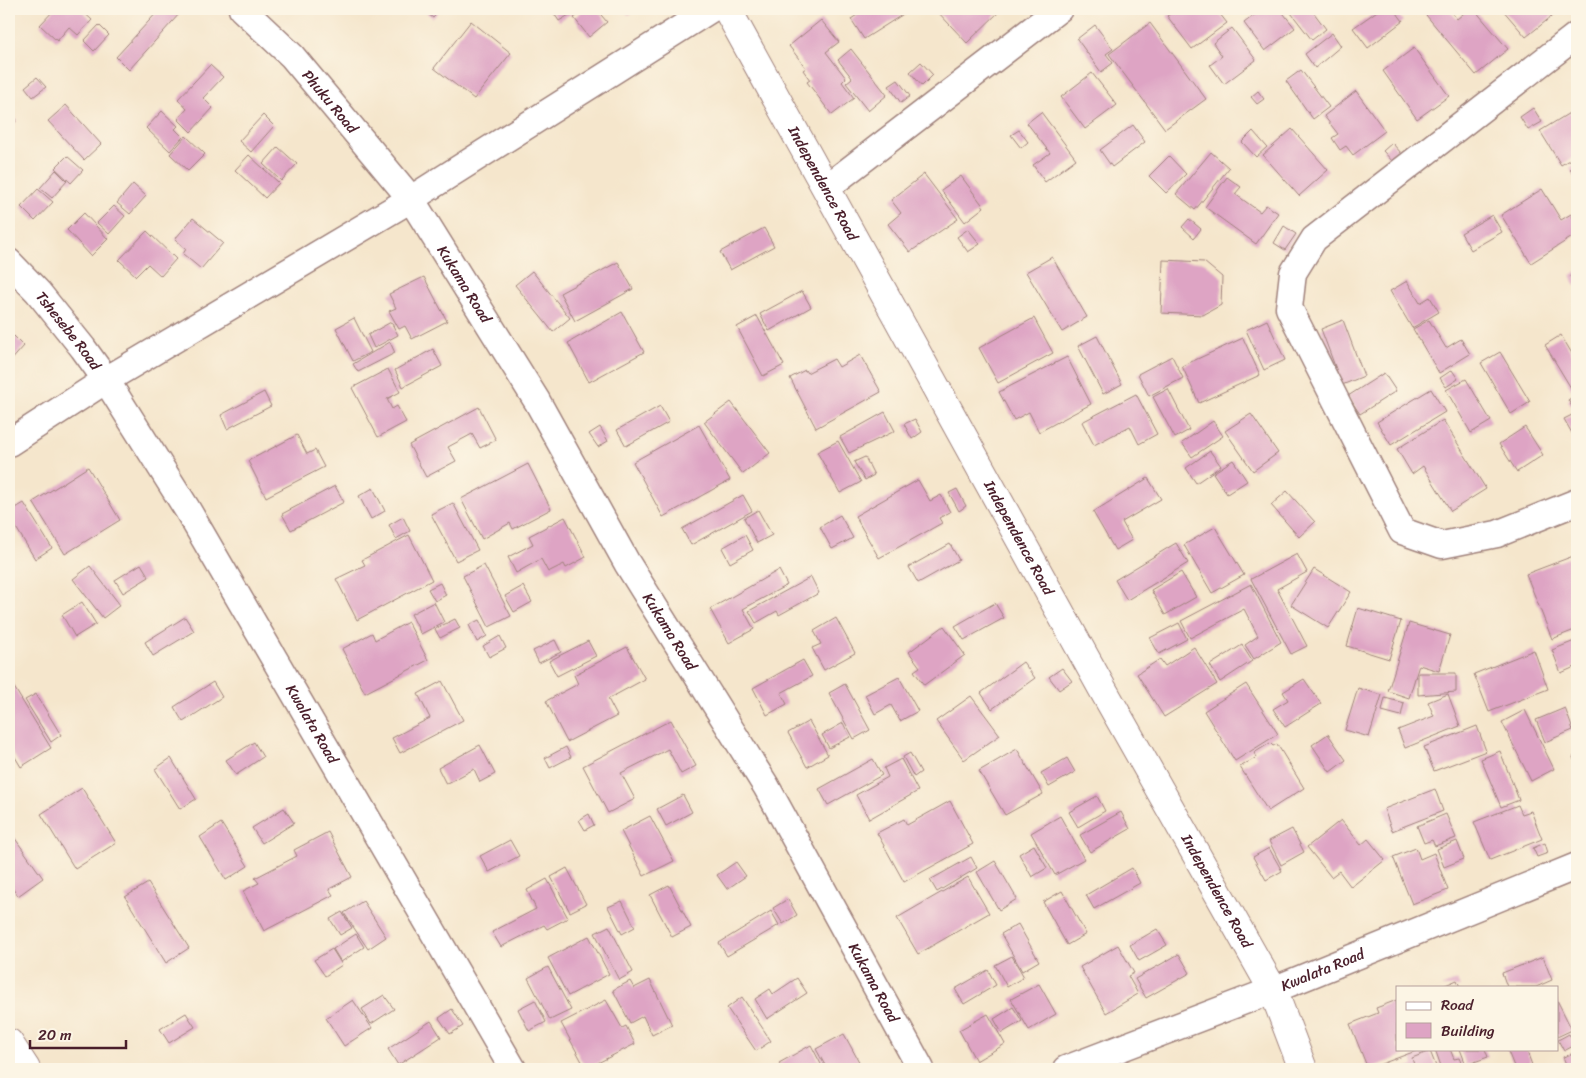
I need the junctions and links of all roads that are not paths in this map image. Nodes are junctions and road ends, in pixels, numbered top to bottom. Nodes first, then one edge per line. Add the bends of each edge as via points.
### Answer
1 (242, 9) edge
2 (710, 9) edge
3 (727, 9) edge
4 (1059, 9) edge
5 (1577, 35) edge
6 (826, 188) junction
7 (411, 199) junction
8 (9, 262) edge
9 (106, 380) junction
10 (9, 443) edge
11 (1577, 502) edge
12 (1577, 866) edge
13 (1273, 990) junction
14 (9, 1043) edge
15 (26, 1069) edge
16 (513, 1069) edge
17 (921, 1069) edge
18 (1066, 1069) edge
19 (1303, 1069) edge

1 - 7 street, Phuku Road via 292,56
2 - 7 street
3 - 6 street, Independence Road
4 - 6 street
5 - 11 street via 1314,239 1293,273 1289,308 1402,531 1442,545 1497,534
6 - 13 street, Independence Road
7 - 9 street
7 - 17 street, Kukama Road via 537,400 627,563 766,786
8 - 9 street, Tshesebe Road via 38,292
9 - 10 street
9 - 16 street, Kwalata Road via 187,509
12 - 13 street, Kwalata Road
13 - 18 street, Kwalata Road
13 - 19 street, Independence Road
14 - 15 street

